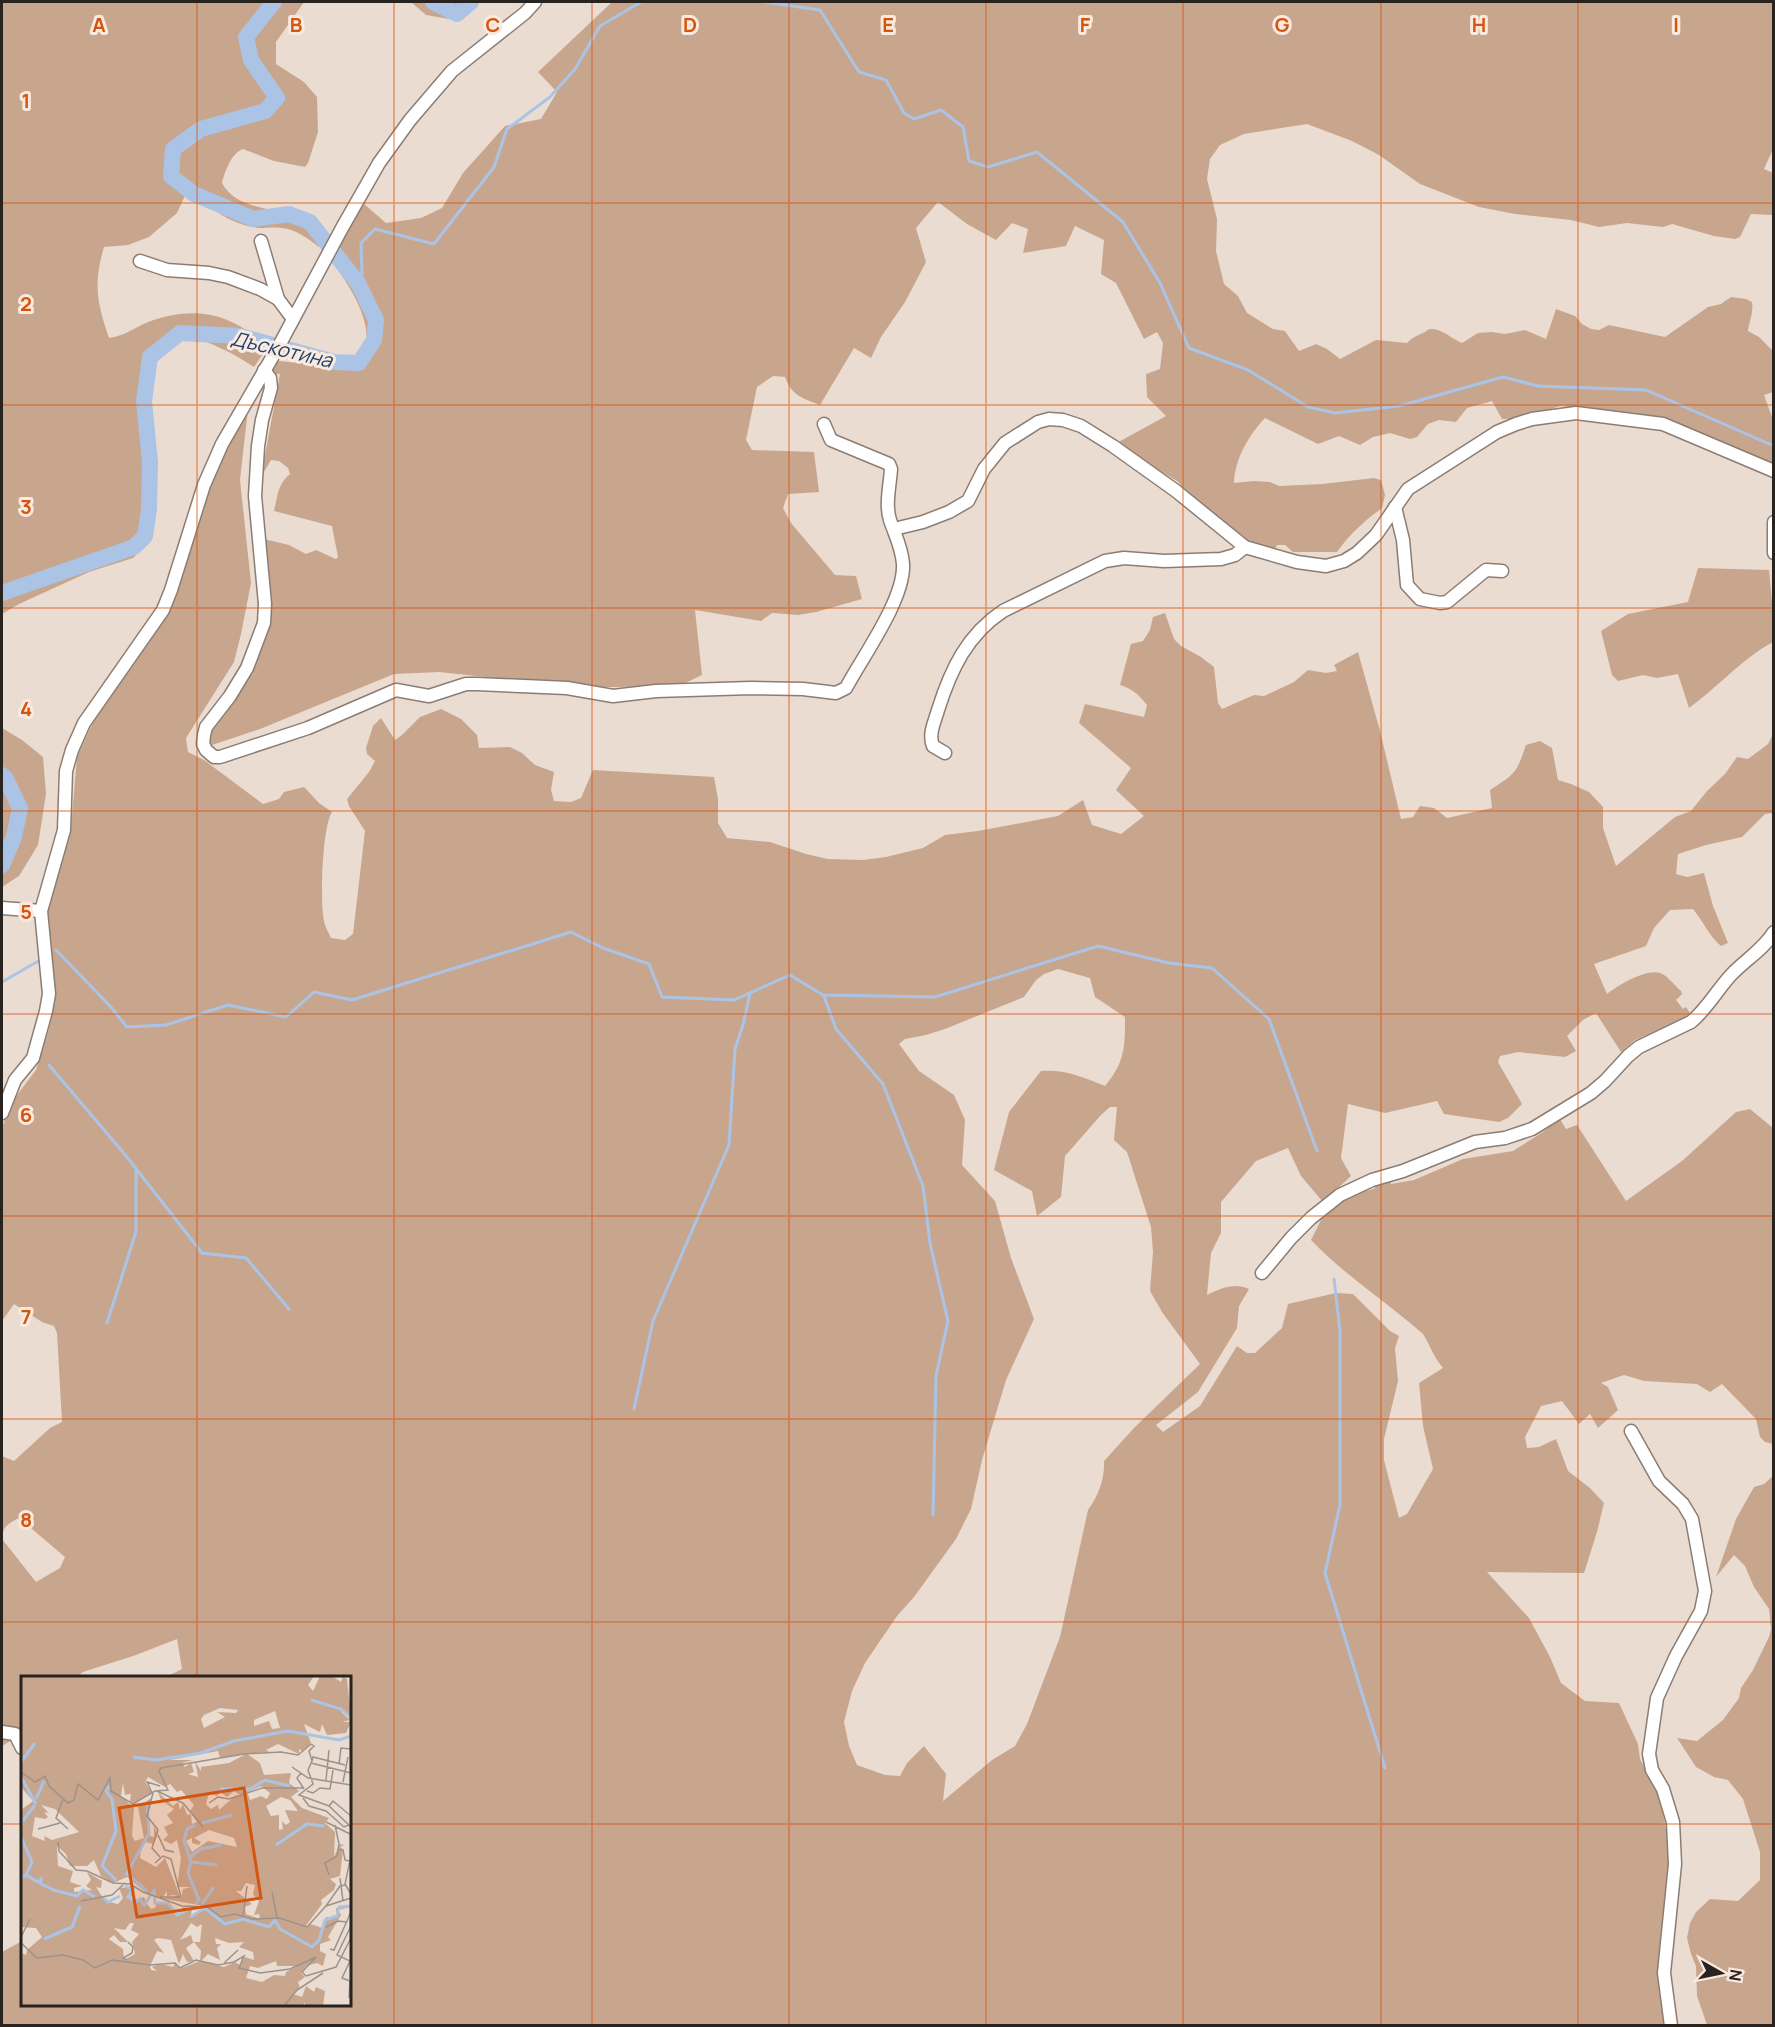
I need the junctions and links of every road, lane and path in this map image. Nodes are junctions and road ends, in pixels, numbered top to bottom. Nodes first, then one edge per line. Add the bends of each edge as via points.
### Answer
1 (535, 2) edge
2 (261, 241) dead end
3 (140, 261) dead end
4 (278, 299) junction
5 (293, 319) junction
6 (267, 366) junction
7 (824, 424) dead end
8 (1773, 471) edge
9 (1395, 507) junction
10 (1773, 522) edge
11 (894, 529) junction
12 (1245, 547) junction
13 (1773, 553) edge
14 (1502, 571) dead end
15 (945, 753) dead end
16 (2, 908) edge
17 (41, 910) junction
18 (1773, 932) edge
19 (2, 1113) edge
20 (1262, 1273) dead end
21 (1631, 1431) dead end
22 (2, 1732) edge
23 (21, 1746) edge
24 (1671, 2025) edge

1 - 5 street via 452,71 410,120 379,164
2 - 4 street
3 - 4 street via 167,270 228,277
4 - 5 street
5 - 6 street
6 - 11 street via 271,388 261,429 255,496 264,623 247,668 206,728 203,744 214,757 308,728 396,690 429,696 477,684 567,688 613,696 751,688 836,693 846,688 899,592 903,564
6 - 17 street via 209,474 163,610 84,723 72,750 66,771 64,830
7 - 11 street via 831,440 889,464 888,510
8 - 9 street via 1663,424 1565,413 1497,432 1408,489
9 - 12 street via 1364,547 1335,565 1297,562
9 - 14 street via 1407,585 1419,598 1447,602 1486,570
10 - 13 street
11 - 12 street via 923,522 969,501 984,469 1005,443 1049,419 1081,426 1113,446
12 - 15 street via 1221,559 1106,561 990,619 957,659 946,682 931,741
16 - 17 street
17 - 19 street via 49,994 46,1011 33,1058 15,1080
18 - 20 street via 1698,1016 1639,1047 1591,1093 1532,1129 1475,1142 1340,1195 1295,1233
21 - 24 street via 1659,1481 1683,1504 1692,1519 1705,1591 1701,1611 1657,1698 1651,1731 1649,1758 1673,1822 1675,1864 1664,1973
22 - 23 street via 15,1734

